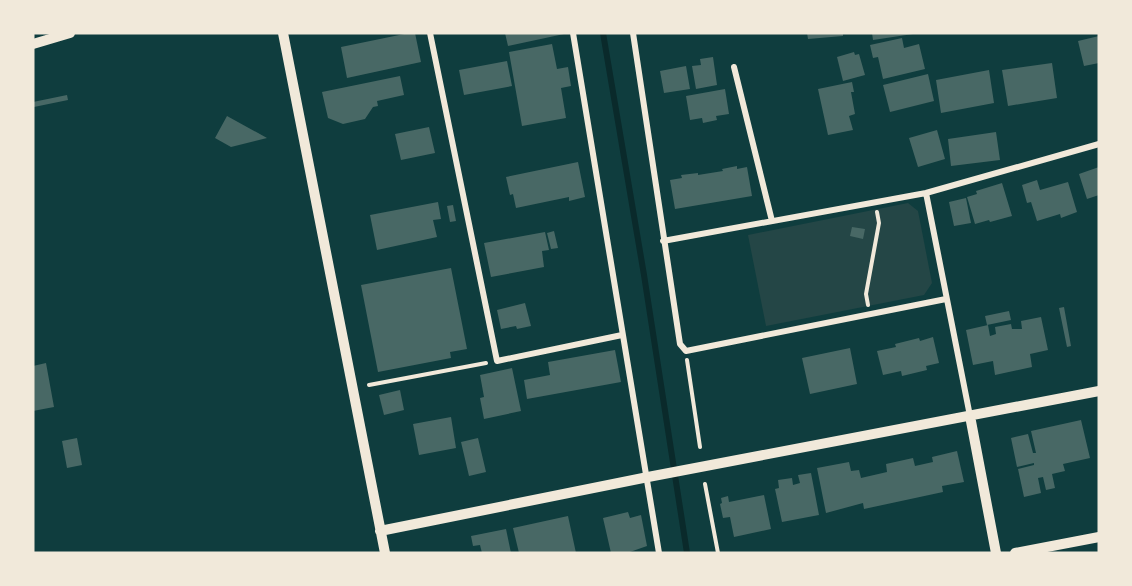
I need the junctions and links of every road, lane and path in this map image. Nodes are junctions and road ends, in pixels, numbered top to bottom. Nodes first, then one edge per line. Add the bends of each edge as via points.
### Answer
1 (70, 33) edge
2 (283, 33) edge
3 (430, 33) edge
4 (573, 33) edge
5 (633, 33) edge
6 (33, 44) edge
7 (734, 67) dead end
8 (1099, 144) edge
9 (926, 193) junction
10 (876, 202) junction
11 (772, 221) junction
12 (663, 241) junction
13 (946, 299) junction
14 (871, 314) junction
15 (622, 335) junction
16 (686, 351) junction
17 (497, 361) junction
18 (369, 385) dead end
19 (1099, 391) edge
20 (970, 416) junction
21 (700, 447) dead end
22 (652, 476) junction
23 (705, 484) dead end
24 (380, 531) junction
25 (1099, 537) edge
26 (385, 553) edge
27 (659, 553) edge
28 (718, 553) edge
29 (996, 553) edge
30 (1015, 553) edge

1 - 6 street
2 - 24 street
3 - 17 street
4 - 15 street
5 - 12 street
7 - 11 street
8 - 9 street
9 - 10 street
9 - 13 street
10 - 11 street
10 - 14 path via 879,223 866,294
11 - 12 street
12 - 16 street via 680,344
13 - 14 street
13 - 20 street
14 - 16 street
15 - 17 street
15 - 22 street
16 - 21 path
17 - 18 path
19 - 20 street
20 - 22 street
20 - 29 street
22 - 24 street
22 - 27 street
23 - 28 path
24 - 26 street
25 - 30 street

